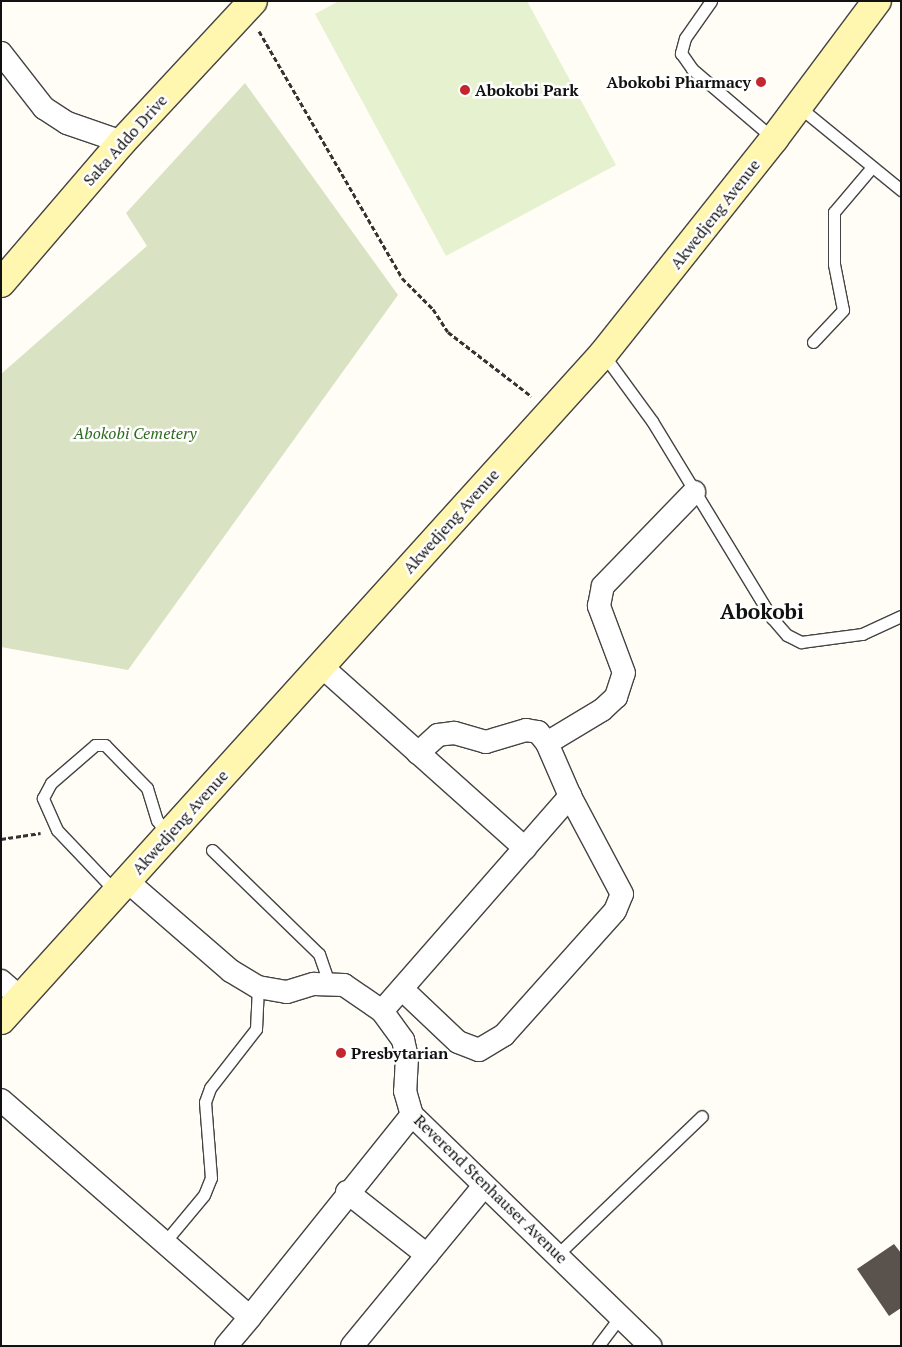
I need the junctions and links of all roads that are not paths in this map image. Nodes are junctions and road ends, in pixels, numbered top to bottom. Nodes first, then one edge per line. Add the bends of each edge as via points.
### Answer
1 (711, 1) edge
2 (877, 1) edge
3 (248, 6) edge
4 (1, 54) edge
5 (798, 106) junction
6 (774, 139) junction
7 (122, 142) junction
8 (872, 167) junction
9 (901, 190) edge
10 (1, 284) edge
11 (813, 342) dead end
12 (603, 354) junction
13 (694, 492) junction
14 (901, 616) edge
15 (320, 665) junction
16 (547, 743) junction
17 (418, 753) junction
18 (570, 796) junction
19 (167, 836) junction
20 (525, 848) junction
21 (212, 850) dead end
22 (122, 887) junction
23 (1, 981) edge
24 (329, 983) junction
25 (258, 987) junction
26 (402, 989) junction
27 (22, 1000) junction
28 (382, 1011) junction
29 (1, 1020) edge
30 (1, 1100) edge
31 (412, 1115) junction
32 (702, 1116) dead end
33 (484, 1186) junction
34 (347, 1192) junction
35 (164, 1243) junction
36 (558, 1254) junction
37 (427, 1255) junction
38 (250, 1317) junction
39 (620, 1317) junction
40 (226, 1346) edge
41 (352, 1346) edge
42 (598, 1346) edge
43 (650, 1346) edge

1 - 6 lane via 685,38 681,53 692,69
2 - 5 street, Akwedjeng Avenue
3 - 7 street, Saka Addo Drive
4 - 7 street via 44,108 67,123
5 - 6 street, Akwedjeng Avenue
5 - 8 lane
6 - 12 street, Akwedjeng Avenue
7 - 10 street, Saka Addo Drive
8 - 9 lane
8 - 11 lane via 834,212 834,264 843,310
12 - 13 lane via 652,420
12 - 15 street, Akwedjeng Avenue
13 - 14 lane via 737,556 772,618 787,635 801,642 862,634
13 - 16 street via 604,586 599,606 624,673 616,696 602,710
15 - 17 street
15 - 19 street, Akwedjeng Avenue
16 - 17 street via 538,732 526,730 486,742 454,733 438,735
16 - 18 street
17 - 20 street
18 - 20 street
18 - 26 street via 622,894 615,911 504,1035 479,1050 458,1042
19 - 22 street, Akwedjeng Avenue
19 - 22 lane via 156,820 147,788 105,745 94,745 44,791 43,798 57,830
20 - 26 street
21 - 24 lane via 319,954
22 - 25 street via 231,972
22 - 27 street, Akwedjeng Avenue
23 - 27 street
24 - 25 street via 287,992
24 - 28 street, Reverend Stenhauser Avenue via 344,985
25 - 35 lane via 256,1029 210,1088 205,1102 211,1178 204,1195
26 - 28 street
27 - 29 street, Akwedjeng Avenue
28 - 31 street, Reverend Stenhauser Avenue via 403,1040 407,1057 405,1091
30 - 35 street
31 - 33 street, Reverend Stenhauser Avenue
31 - 34 street
32 - 36 lane
33 - 36 street, Reverend Stenhauser Avenue
33 - 37 street
34 - 37 street
34 - 38 street
35 - 38 street
36 - 39 street, Reverend Stenhauser Avenue
37 - 41 street
38 - 40 street
39 - 42 lane
39 - 43 street, Reverend Stenhauser Avenue

